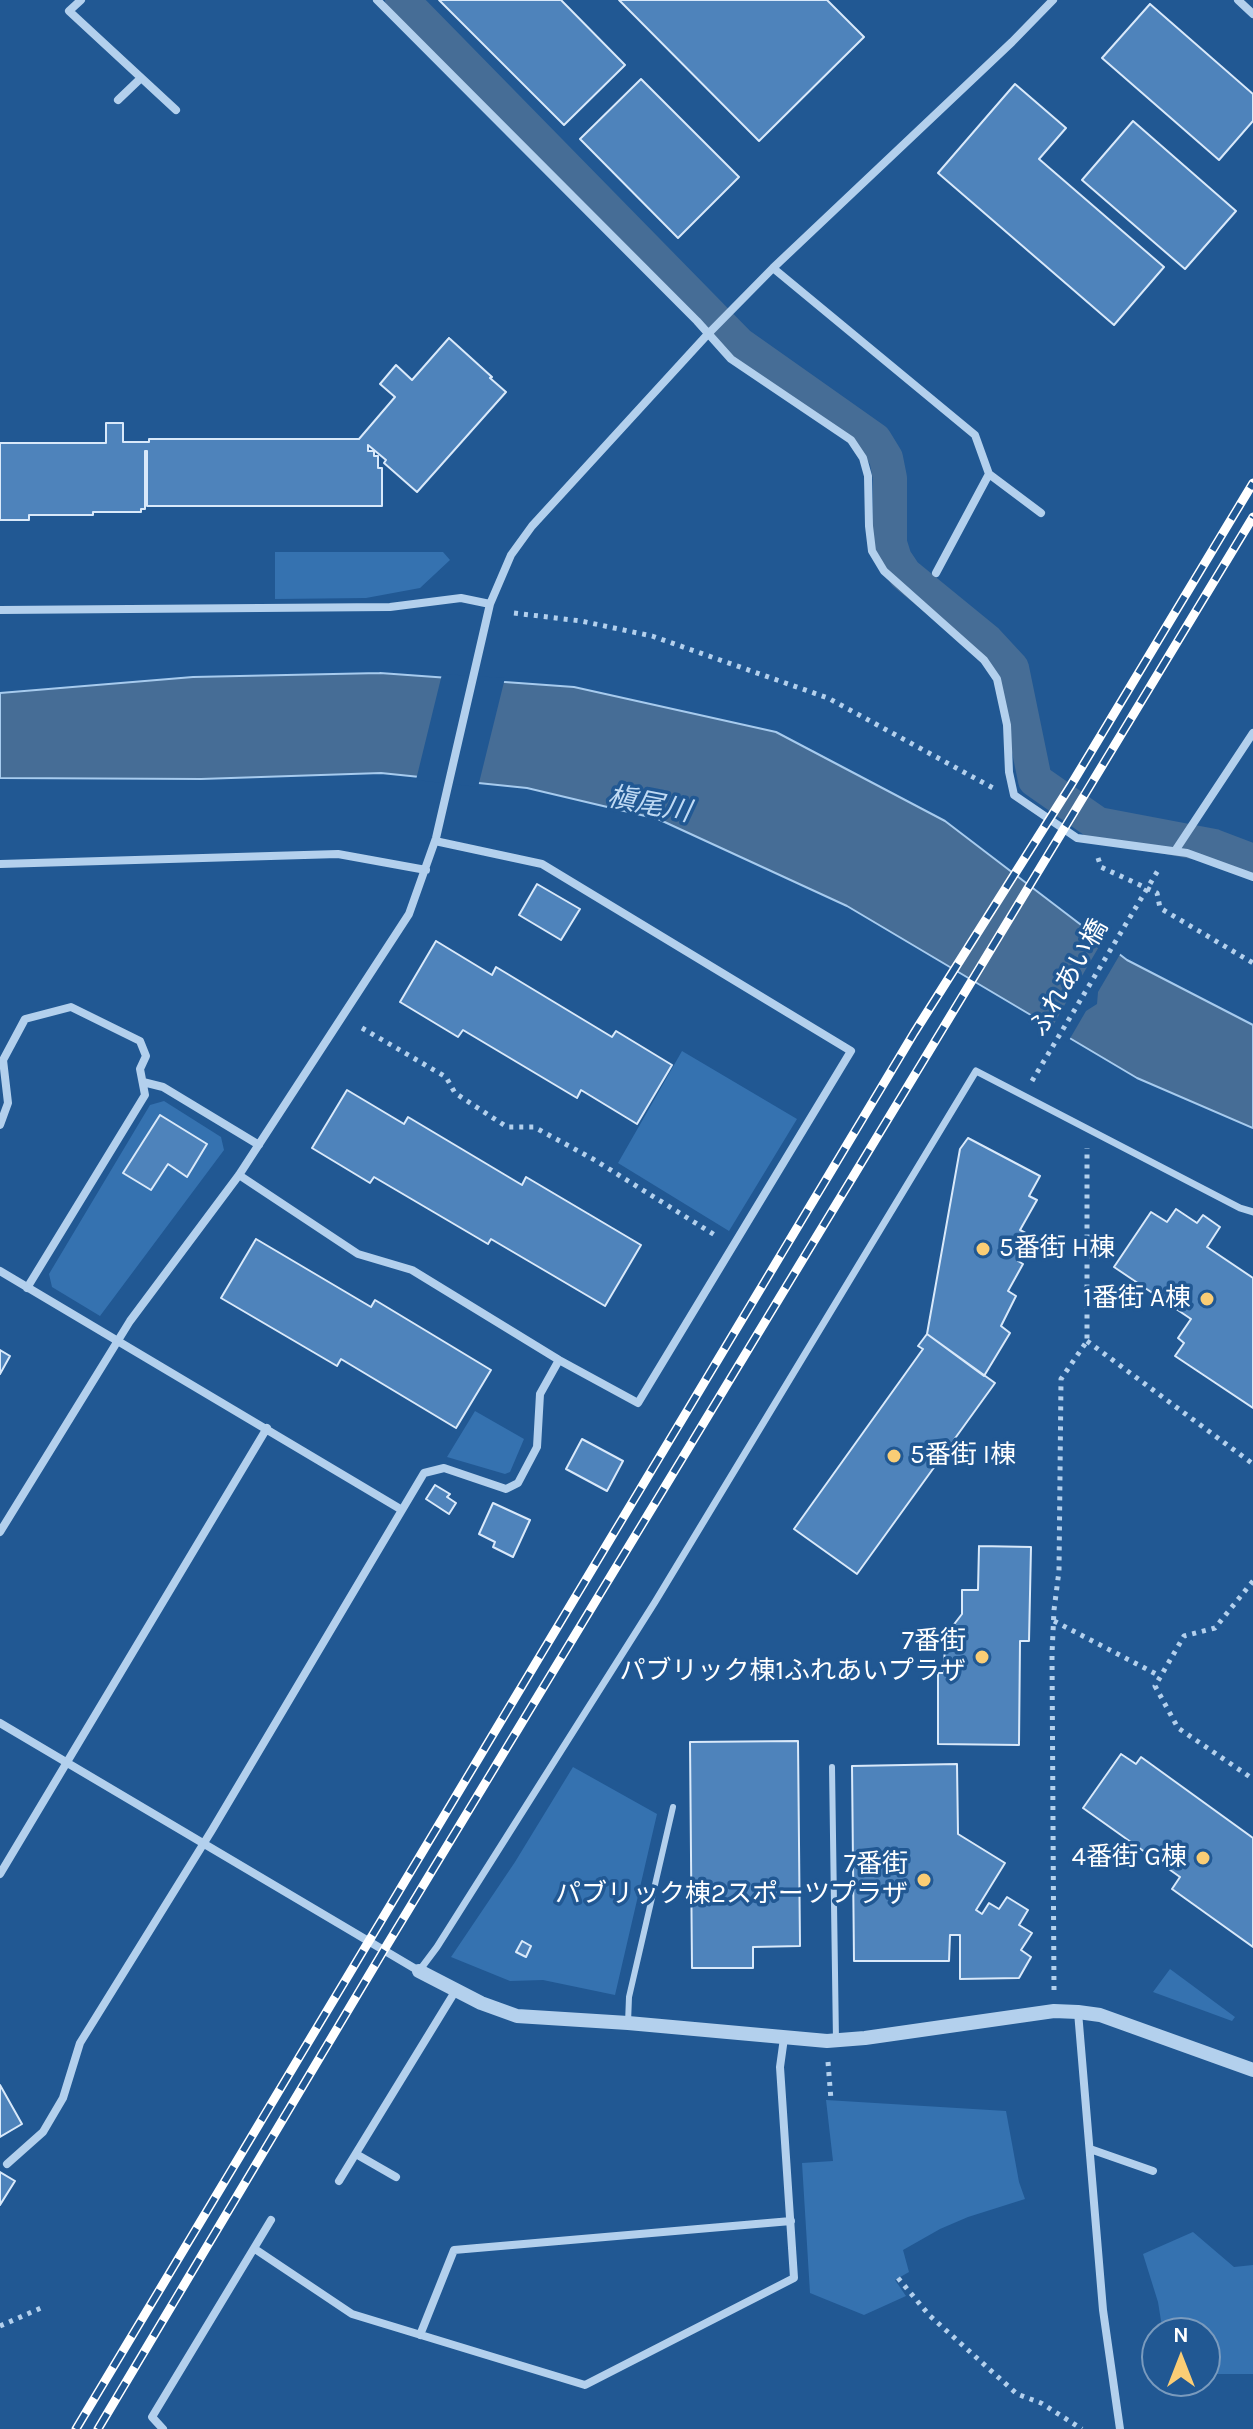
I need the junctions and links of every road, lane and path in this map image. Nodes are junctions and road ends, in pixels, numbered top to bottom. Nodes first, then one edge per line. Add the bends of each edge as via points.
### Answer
1 (81, 0) edge
2 (377, 0) edge
3 (1053, 0) edge
4 (1238, 0) edge
5 (1253, 14) edge
6 (141, 78) junction
7 (118, 100) dead end
8 (176, 110) dead end
9 (773, 268) junction
10 (709, 333) junction
11 (989, 474) junction
12 (1041, 513) dead end
13 (936, 573) dead end
14 (490, 604) junction
15 (0, 610) edge
16 (514, 613) dead end
17 (1253, 733) edge
18 (1014, 795) junction
19 (435, 839) junction
20 (1092, 840) junction
21 (1178, 848) junction
22 (0, 864) edge
23 (426, 870) junction
24 (1253, 877) edge
25 (1146, 890) junction
26 (1253, 963) edge
27 (362, 1028) dead end
28 (143, 1082) junction
29 (1030, 1085) dead end
30 (0, 1125) edge
31 (1087, 1129) junction
32 (259, 1145) junction
33 (239, 1175) junction
34 (1253, 1212) edge
35 (732, 1245) junction
36 (0, 1271) edge
37 (27, 1288) junction
38 (116, 1341) junction
39 (1087, 1341) junction
40 (559, 1360) junction
41 (267, 1428) junction
42 (1253, 1464) edge
43 (402, 1510) junction
44 (0, 1532) edge
45 (1253, 1581) edge
46 (1054, 1621) junction
47 (1160, 1676) junction
48 (0, 1723) edge
49 (65, 1764) junction
50 (832, 1767) dead end
51 (1253, 1779) edge
52 (673, 1807) dead end
53 (202, 1845) junction
54 (0, 1874) edge
55 (419, 1971) junction
56 (456, 1990) junction
57 (1054, 2011) junction
58 (1078, 2012) junction
59 (628, 2023) junction
60 (784, 2038) junction
61 (832, 2041) junction
62 (1253, 2070) edge
63 (831, 2100) dead end
64 (1090, 2149) junction
65 (356, 2154) junction
66 (7, 2164) dead end
67 (1153, 2171) dead end
68 (396, 2177) dead end
69 (339, 2181) dead end
70 (271, 2220) dead end
71 (791, 2221) junction
72 (255, 2249) junction
73 (898, 2278) dead end
74 (41, 2308) dead end
75 (0, 2326) edge
76 (420, 2335) junction
77 (163, 2429) edge
78 (1082, 2429) edge
79 (1120, 2429) edge

1 - 6 street via 69,11
2 - 10 street
3 - 9 street
4 - 5 street
6 - 7 street
6 - 8 street
9 - 10 street
9 - 11 street via 975,435
10 - 14 street via 532,526 511,555
10 - 18 street via 731,359 851,440 863,458 872,551 884,571 984,660 997,679
11 - 12 street
11 - 13 street
14 - 15 street via 461,598 390,607
14 - 19 street
16 - 18 path via 652,636 828,698 984,785
17 - 21 street
18 - 20 street via 1077,838
19 - 23 street
19 - 35 street via 542,864 851,1051
20 - 21 street
20 - 25 path via 1101,867
21 - 24 street
22 - 23 street via 338,854
23 - 32 street via 409,914
25 - 26 path via 1157,893 1160,908
25 - 29 path, ふれあい橋
27 - 35 path via 446,1077 455,1093 507,1127 534,1127
28 - 30 street via 140,1069 146,1056 140,1041 71,1007 25,1019 3,1060 8,1103
28 - 32 street via 163,1087
28 - 37 street via 145,1095
31 - 34 street
31 - 39 path
31 - 55 street via 976,1071 655,1602
32 - 33 street
33 - 38 street
33 - 40 street via 358,1254 412,1270
35 - 40 street via 638,1403
36 - 37 street
37 - 38 street
38 - 41 street
38 - 44 street
39 - 42 path
39 - 46 path via 1061,1379
40 - 43 street via 540,1394 537,1447 518,1483 506,1489 444,1468 424,1473
41 - 43 street
41 - 49 street
43 - 53 street
45 - 47 path via 1215,1628 1184,1636
46 - 47 path
46 - 57 path
47 - 51 path via 1155,1686 1178,1728
48 - 49 street
49 - 53 street
49 - 54 street
50 - 61 lane
52 - 59 lane via 629,1997
53 - 55 street
53 - 66 street via 80,2043 63,2098 43,2132
55 - 56 street
56 - 59 street via 517,2016
56 - 65 street
57 - 58 street
57 - 61 street
58 - 62 street via 1100,2015
58 - 64 street
59 - 60 street
60 - 61 street
60 - 71 street via 780,2067
61 - 63 path
64 - 67 street
64 - 79 street via 1103,2310
65 - 68 street
65 - 69 street
70 - 72 street
71 - 76 street via 454,2250
71 - 76 street via 794,2278 585,2385
72 - 76 street via 352,2314
72 - 77 street via 152,2417
73 - 78 path via 929,2315 1017,2394
74 - 75 path

